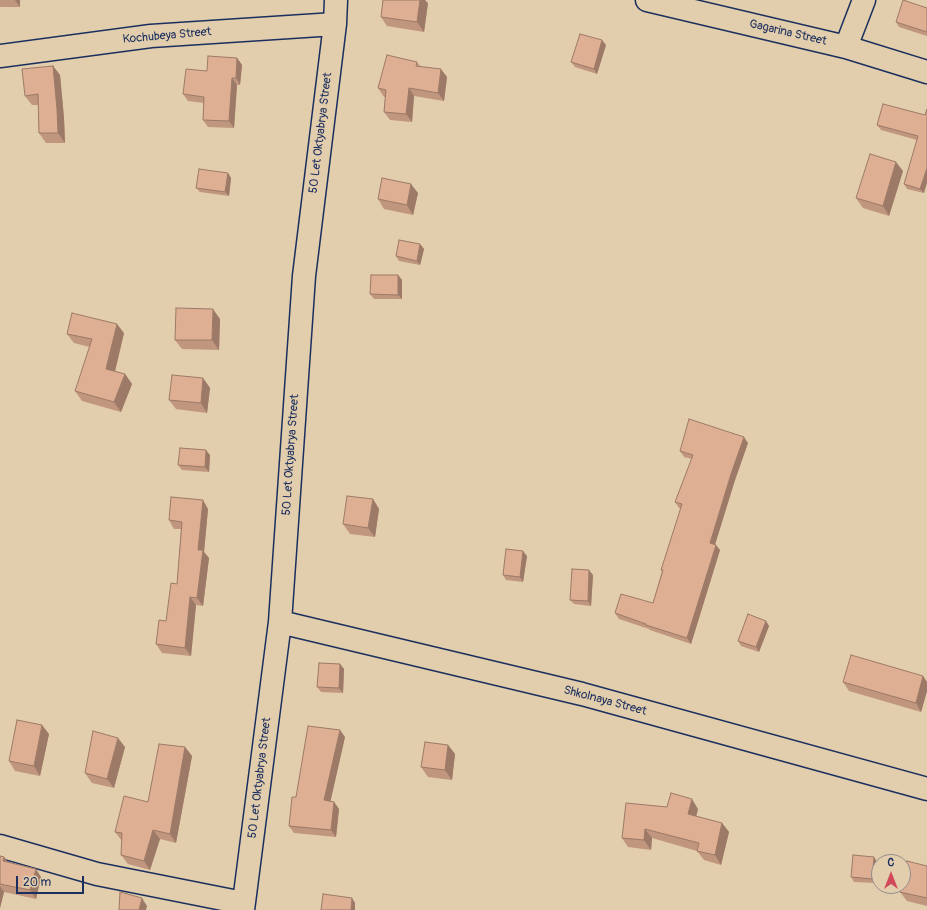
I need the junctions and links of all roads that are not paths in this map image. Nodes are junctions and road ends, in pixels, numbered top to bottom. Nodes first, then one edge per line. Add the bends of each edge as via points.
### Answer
1 (336, 0) edge
2 (647, 0) edge
3 (864, 0) edge
4 (335, 24) junction
5 (846, 47) junction
6 (0, 56) edge
7 (927, 72) edge
8 (280, 622) junction
9 (927, 789) edge
10 (0, 846) edge
11 (243, 906) edge

1 - 4 street, 50 Let Oktyabrya Street
2 - 5 street, Gagarina Street
3 - 5 street
4 - 6 street, Kochubeya Street via 151,36
4 - 8 street, 50 Let Oktyabrya Street via 304,276
5 - 7 street, Gagarina Street
8 - 9 street, Shkolnaya Street via 582,694
8 - 11 street, 50 Let Oktyabrya Street
10 - 11 street via 97,874

